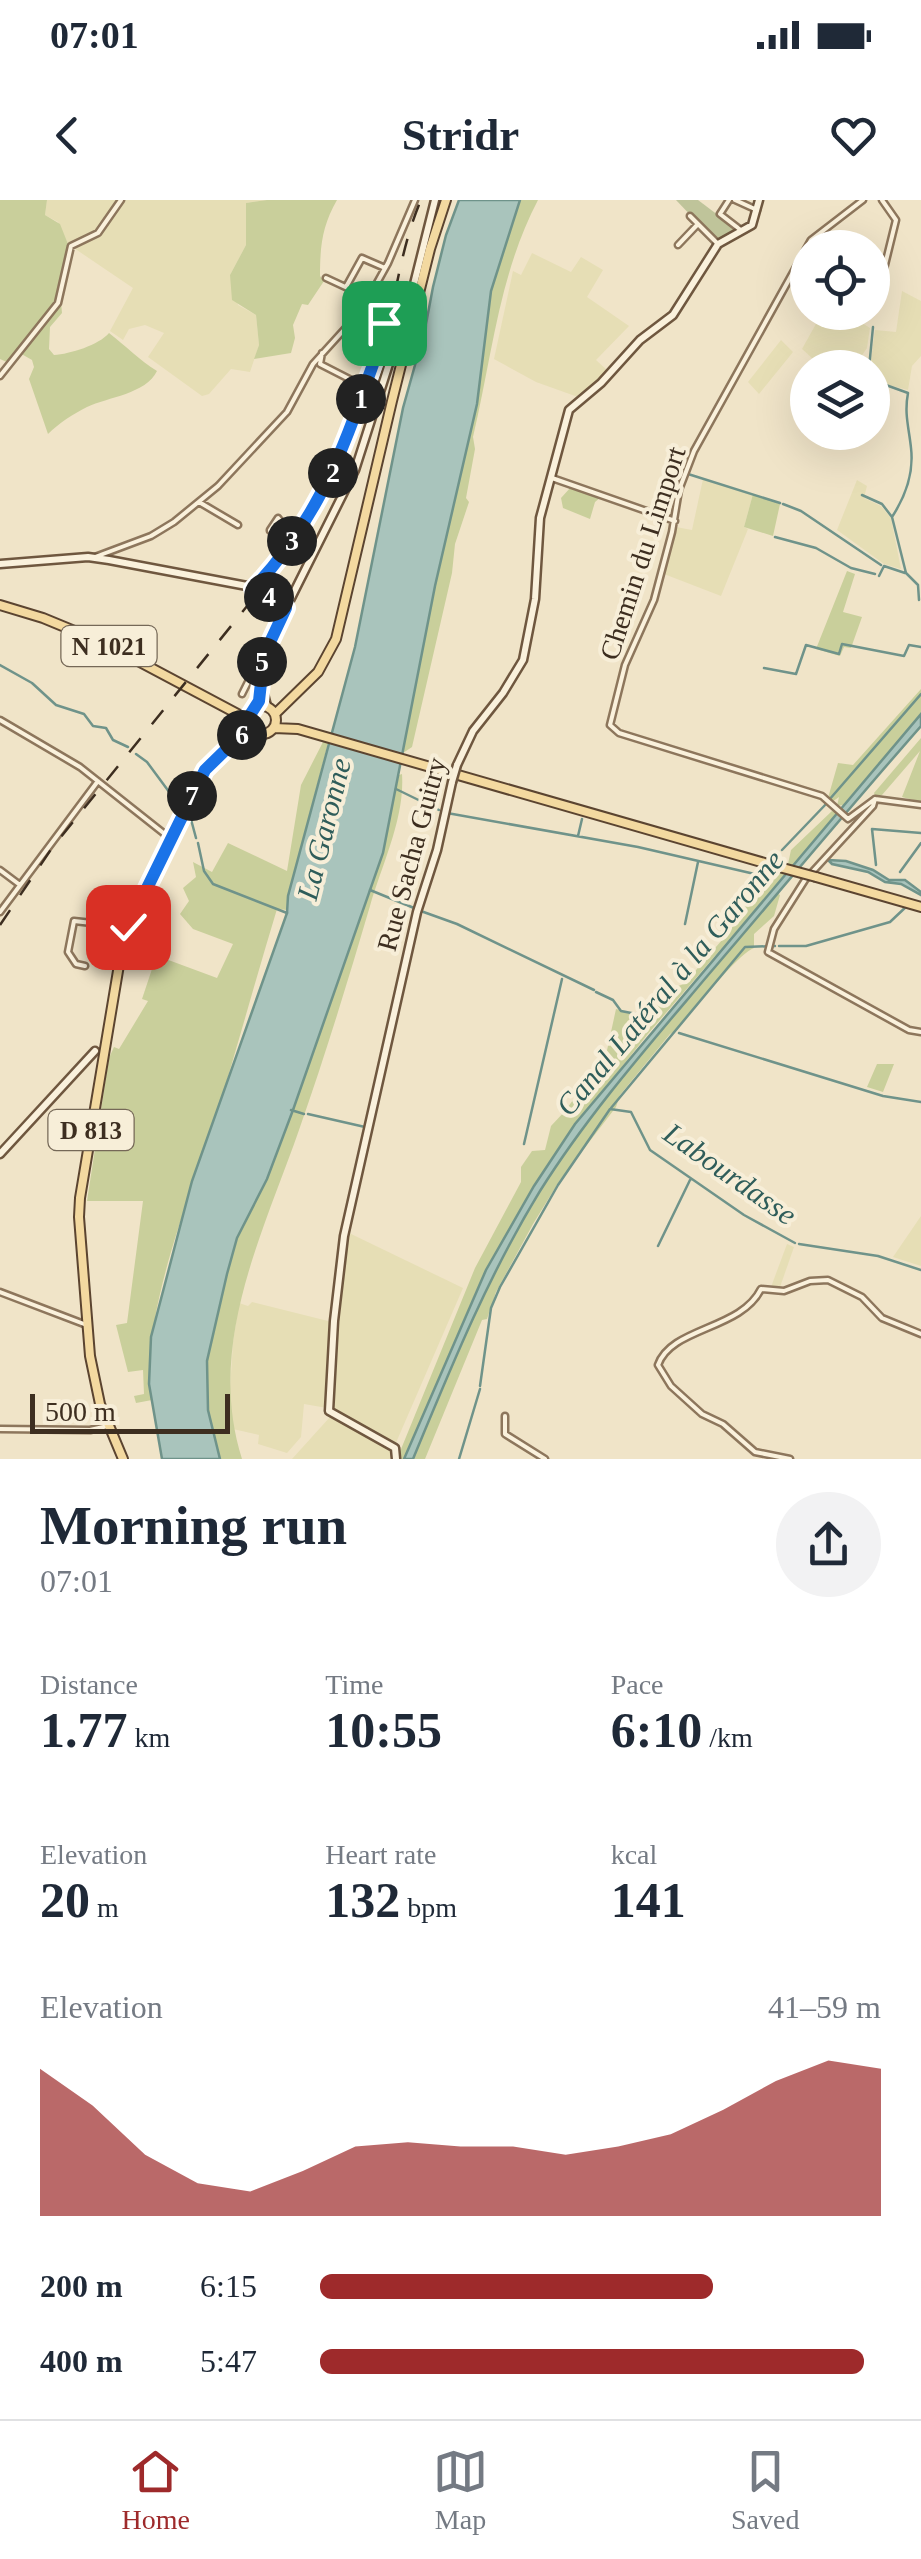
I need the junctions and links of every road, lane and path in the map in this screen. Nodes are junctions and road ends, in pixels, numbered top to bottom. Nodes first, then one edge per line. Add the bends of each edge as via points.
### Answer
1 (121, 200) edge
2 (415, 200) edge
3 (435, 200) edge
4 (446, 200) edge
5 (732, 200) edge
6 (759, 200) edge
7 (863, 200) edge
8 (882, 200) edge
9 (757, 210) junction
10 (690, 216) dead end
11 (698, 224) junction
12 (742, 231) junction
13 (890, 243) edge
14 (718, 244) junction
15 (678, 246) dead end
16 (386, 268) junction
17 (326, 278) dead end
18 (346, 287) junction
19 (367, 300) junction
20 (322, 354) junction
21 (0, 376) edge
22 (365, 387) junction
23 (549, 477) junction
24 (199, 502) junction
25 (674, 522) junction
26 (238, 524) dead end
27 (274, 532) dead end
28 (292, 542) junction
29 (94, 558) junction
30 (0, 564) edge
31 (253, 589) junction
32 (0, 604) edge
33 (286, 608) junction
34 (262, 664) junction
35 (262, 678) junction
36 (242, 694) dead end
37 (212, 700) junction
38 (254, 708) junction
39 (273, 715) junction
40 (0, 720) edge
41 (249, 722) junction
42 (257, 732) junction
43 (220, 754) junction
44 (98, 782) junction
45 (875, 799) junction
46 (921, 804) edge
47 (171, 839) junction
48 (0, 870) edge
49 (20, 885) junction
50 (914, 905) edge
51 (0, 912) edge
52 (128, 927) junction
53 (85, 966) dead end
54 (921, 1032) edge
55 (98, 1052) junction
56 (0, 1154) edge
57 (0, 1292) edge
58 (87, 1325) junction
59 (921, 1334) edge
60 (504, 1416) dead end
61 (108, 1426) junction
62 (0, 1429) edge
63 (123, 1459) edge
64 (396, 1459) edge
65 (545, 1459) edge
66 (790, 1459) edge

1 - 21 street via 98,233 71,246 58,303
2 - 16 street
3 - 33 street via 355,470
4 - 39 main road via 338,633 322,667
5 - 9 street
5 - 12 street via 720,214
6 - 9 street, Rue Sacha Guitry
7 - 25 street, Chemin du Limport via 808,244 694,450
8 - 13 street via 896,220
9 - 12 street, Rue Sacha Guitry
10 - 11 street
11 - 14 street
11 - 15 street
12 - 14 street, Rue Sacha Guitry
14 - 23 street, Rue Sacha Guitry via 670,318 569,410
16 - 18 street via 362,258
16 - 19 street
17 - 18 street
18 - 19 street
19 - 20 street
19 - 22 street via 384,323
20 - 22 street via 320,364
20 - 24 street via 287,412
22 - 28 street via 330,480
23 - 25 street
23 - 64 street, Rue Sacha Guitry, bridge via 523,660 472,731 457,765 416,912 344,1236 329,1411 395,1448
24 - 26 street
24 - 29 street via 150,536
25 - 45 street, Chemin du Limport via 610,728 822,796 850,818
27 - 28 street
28 - 31 street
29 - 30 street
29 - 31 street
31 - 33 street
32 - 37 main road, N 1021 via 80,632
33 - 34 street
34 - 35 street
34 - 36 street
35 - 38 street
35 - 39 street
37 - 38 main road, N 1021
37 - 41 main road, N 1021
38 - 39 main road
38 - 41 main road
39 - 42 main road via 267,733
39 - 50 main road, bridge via 300,730
40 - 44 street
41 - 42 main road
41 - 43 main road, D 813
42 - 43 main road, D 813
43 - 47 main road, D 813 via 205,770
44 - 47 street
44 - 49 street
45 - 46 street
45 - 54 street via 806,880 769,948
47 - 52 main road, D 813
48 - 49 street
49 - 51 street
52 - 53 street via 71,924 68,952
52 - 55 main road, D 813
55 - 56 street
55 - 58 main road, D 813 via 78,1218
57 - 58 street
58 - 61 main road, D 813
59 - 66 street via 882,1318 862,1297 828,1280 810,1281 784,1291 761,1289 722,1324 678,1342 661,1357 658,1365 671,1386 705,1416 755,1452
60 - 65 street via 505,1434
61 - 62 street
61 - 63 main road, D 813

